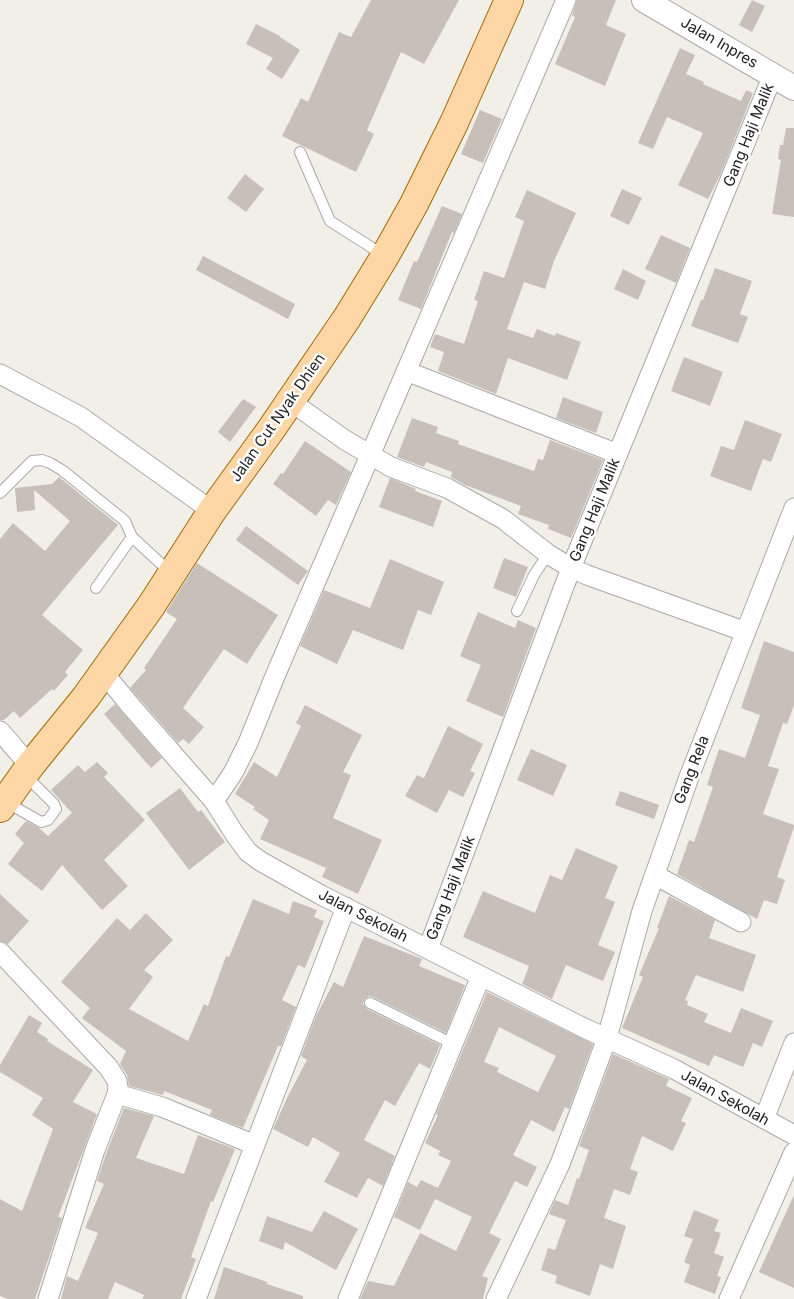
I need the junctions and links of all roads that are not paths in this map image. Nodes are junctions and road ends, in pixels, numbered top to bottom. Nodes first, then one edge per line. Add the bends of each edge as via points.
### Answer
1 (510, 0) edge
2 (566, 0) edge
3 (644, 0) edge
4 (774, 75) junction
5 (794, 88) edge
6 (300, 152) dead end
7 (385, 256) junction
8 (406, 371) junction
9 (0, 374) edge
10 (290, 401) junction
11 (618, 454) junction
12 (370, 456) junction
13 (0, 493) edge
14 (794, 508) edge
15 (212, 511) junction
16 (132, 537) junction
17 (548, 554) junction
18 (571, 568) junction
19 (172, 573) junction
20 (96, 588) dead end
21 (517, 611) dead end
22 (746, 632) junction
23 (104, 672) junction
24 (0, 731) edge
25 (28, 771) junction
26 (214, 801) junction
27 (3, 805) edge
28 (655, 875) junction
29 (346, 908) junction
30 (741, 922) dead end
31 (428, 949) junction
32 (0, 952) edge
33 (481, 976) junction
34 (370, 1003) dead end
35 (607, 1038) junction
36 (794, 1043) edge
37 (452, 1044) junction
38 (117, 1094) junction
39 (764, 1119) junction
40 (794, 1135) edge
41 (255, 1145) junction
42 (794, 1152) edge
43 (48, 1299) edge
44 (196, 1299) edge
45 (348, 1299) edge
46 (496, 1299) edge
47 (729, 1299) edge

1 - 7 main road, Jalan Cut Nyak Dhien via 454,123
2 - 8 street
3 - 4 street, Jalan Inpres
4 - 5 street, Jalan Inpres
4 - 11 street, Gang Haji Malik
6 - 7 lane via 330,221
7 - 10 main road, Jalan Cut Nyak Dhien
8 - 11 street
8 - 12 street
9 - 15 street via 81,417
10 - 12 street
10 - 15 main road, Jalan Cut Nyak Dhien
11 - 18 street, Gang Haji Malik
12 - 17 street via 447,488 503,519
12 - 26 street via 245,751
13 - 16 lane via 32,461 42,460 62,470 125,521
14 - 22 street, Gang Rela
15 - 19 main road, Jalan Cut Nyak Dhien
16 - 19 lane
16 - 20 lane
17 - 18 street
17 - 21 lane
18 - 22 street
18 - 31 street, Gang Haji Malik
19 - 23 main road, Jalan Cut Nyak Dhien
22 - 28 street, Gang Rela via 689,777
23 - 25 main road, Jalan Cut Nyak Dhien
23 - 26 street, Jalan Sekolah
24 - 25 street
25 - 27 main road, Jalan Cut Nyak Dhien
25 - 27 lane via 54,804 56,809 48,820 41,822
26 - 29 street, Jalan Sekolah via 244,845 260,861
28 - 30 street
28 - 35 street, Gang Rela
29 - 31 street, Jalan Sekolah
29 - 41 street
31 - 33 street, Jalan Sekolah
32 - 38 street via 109,1068 116,1081
33 - 35 street, Jalan Sekolah
33 - 37 street
34 - 37 lane
35 - 39 street, Jalan Sekolah via 674,1069
35 - 46 street, Gang Rela via 560,1164
36 - 39 street
37 - 45 street
38 - 41 street via 162,1107
38 - 43 street via 95,1150
39 - 40 street, Jalan Sekolah
41 - 44 street
42 - 47 street

